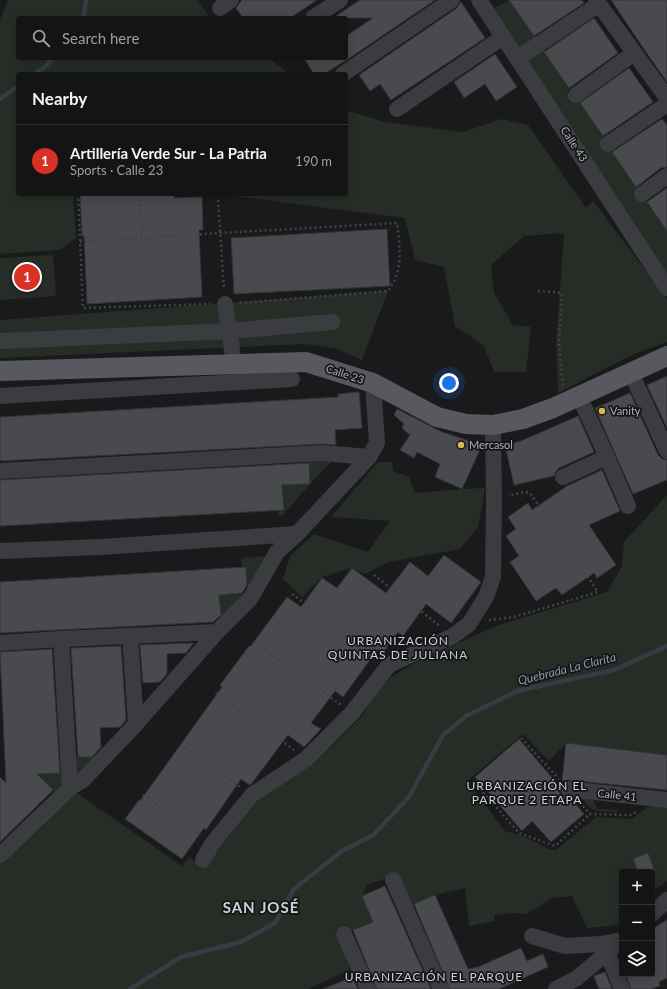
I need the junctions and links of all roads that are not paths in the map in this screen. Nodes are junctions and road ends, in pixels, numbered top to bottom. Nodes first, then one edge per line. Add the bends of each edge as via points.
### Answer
1 (452, 0) edge
2 (337, 1) edge
3 (598, 2) edge
4 (487, 3) edge
5 (316, 16) edge
6 (504, 37) junction
7 (634, 53) junction
8 (518, 58) junction
9 (346, 72) edge
10 (576, 95) dead end
11 (667, 98) edge
12 (667, 104) edge
13 (398, 109) dead end
14 (608, 144) dead end
15 (667, 176) edge
16 (642, 194) dead end
17 (667, 288) edge
18 (225, 304) road end
19 (332, 322) dead end
20 (230, 331) junction
21 (0, 341) edge
22 (667, 356) edge
23 (234, 363) junction
24 (0, 371) edge
25 (631, 373) junction
26 (292, 379) dead end
27 (373, 383) junction
28 (0, 396) edge
29 (572, 399) junction
30 (493, 425) junction
31 (667, 451) edge
32 (369, 457) junction
33 (607, 457) junction
34 (0, 471) edge
35 (563, 477) dead end
36 (628, 506) dead end
37 (297, 534) junction
38 (0, 551) edge
39 (217, 632) junction
40 (130, 636) junction
41 (61, 639) junction
42 (0, 643) edge
43 (136, 724) junction
44 (70, 788) junction
45 (568, 789) road end
46 (667, 800) edge
47 (0, 855) edge
48 (203, 860) dead end
49 (393, 880) dead end
50 (667, 900) edge
51 (655, 911) edge
52 (344, 934) dead end
53 (532, 936) dead end
54 (619, 941) edge
55 (621, 941) edge
56 (607, 952) junction
57 (368, 989) edge
58 (441, 989) edge
59 (558, 989) edge
60 (622, 989) edge

1 - 9 street
2 - 5 street
3 - 7 street
3 - 8 street
4 - 6 street, Calle 43
6 - 8 street, Calle 43
6 - 13 street
7 - 10 street
7 - 11 street
8 - 17 street, Calle 43
12 - 14 street
15 - 16 street
18 - 20 street
19 - 20 street
20 - 21 street
20 - 23 street
22 - 25 main road, Calle 23
23 - 24 main road, Calle 23
23 - 27 main road, Calle 23 via 306,362
25 - 29 main road, Calle 23
25 - 31 street
26 - 28 street
27 - 30 main road, Calle 23 via 437,417 466,424
27 - 32 street via 377,443
29 - 30 main road, Calle 23 via 524,419
29 - 33 street
30 - 48 street via 493,576 486,597 469,624 453,636 389,665 352,713 306,759 252,795 212,844
32 - 34 street via 322,454
32 - 37 street
33 - 35 street
33 - 36 street
37 - 38 street via 100,548
37 - 39 street via 277,552 250,599
39 - 40 street
39 - 43 street
40 - 41 street
40 - 43 street
41 - 42 street
41 - 44 street
43 - 44 street via 83,780
44 - 47 street
45 - 46 street, Calle 41
49 - 58 street
50 - 51 street
52 - 57 street
53 - 54 street via 565,946
55 - 56 street
56 - 59 street via 577,978
56 - 60 street

